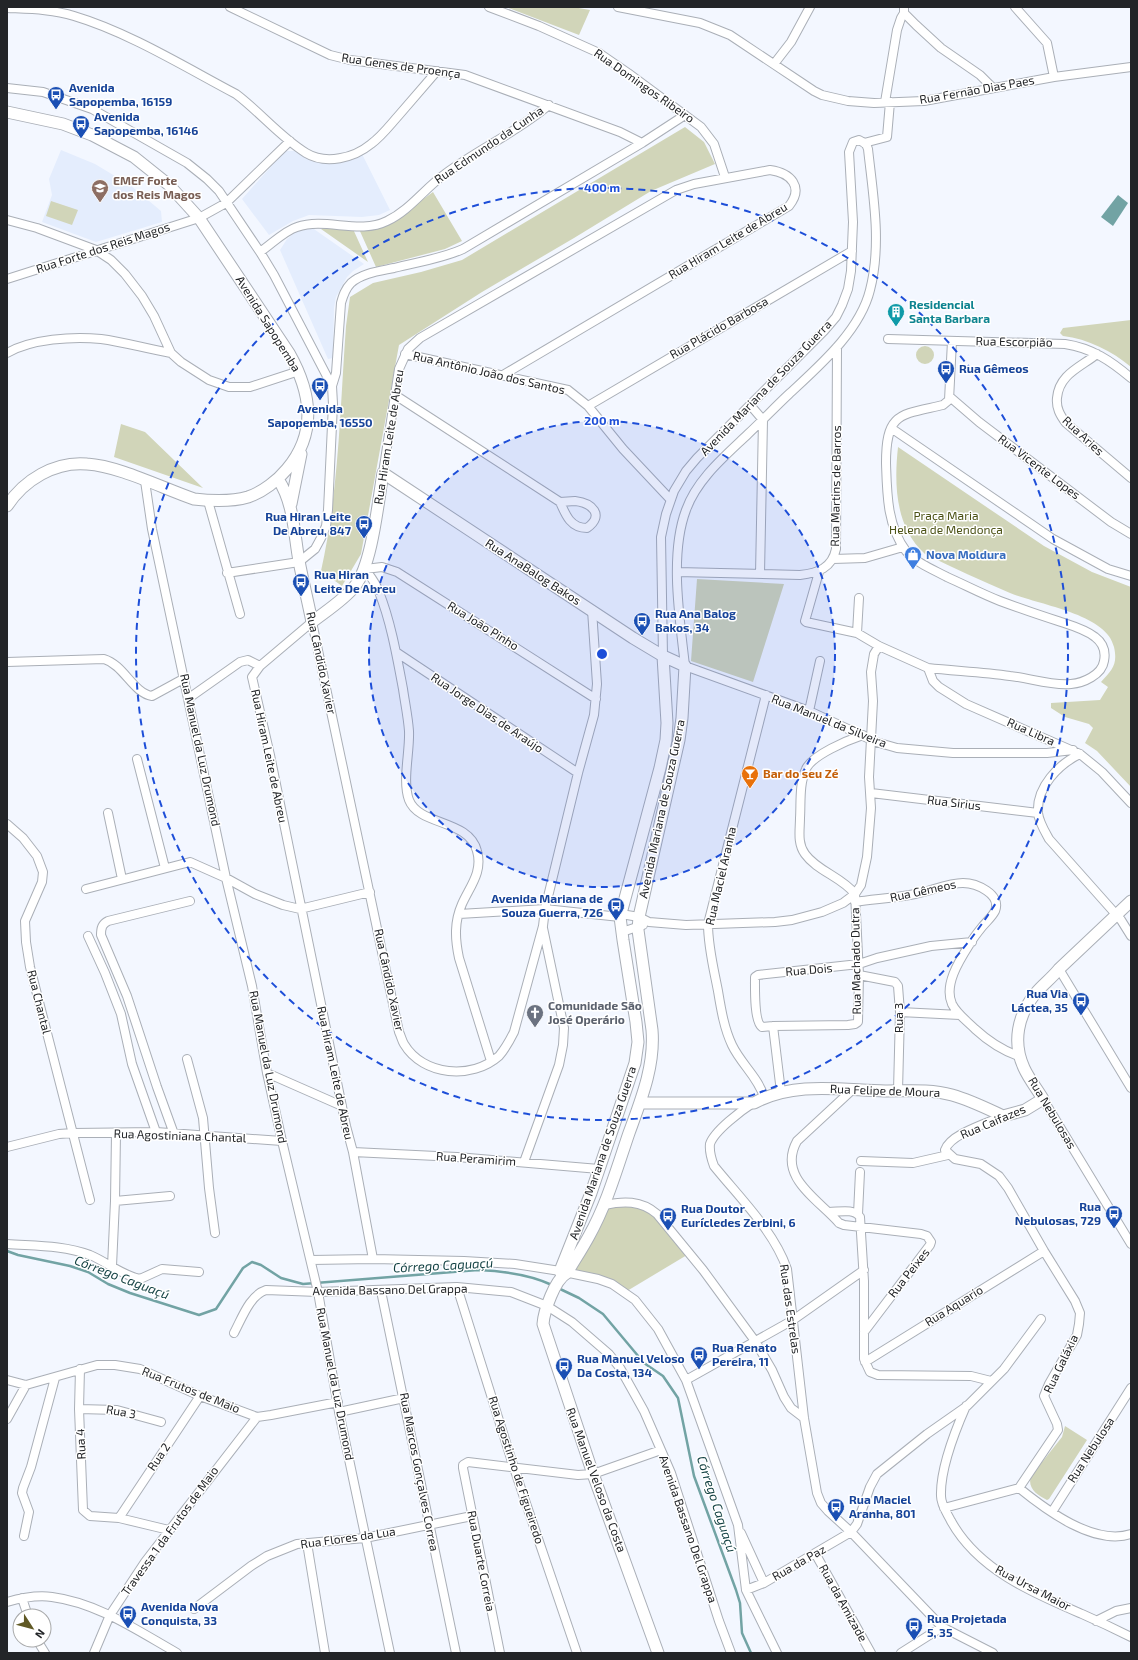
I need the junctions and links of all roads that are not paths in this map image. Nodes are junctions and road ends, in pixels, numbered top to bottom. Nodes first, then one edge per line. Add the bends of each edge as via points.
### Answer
1 (230, 7) edge
2 (488, 7) edge
3 (620, 7) edge
4 (810, 7) edge
5 (1015, 7) edge
6 (7, 8) edge
7 (904, 10) edge
8 (774, 64) junction
9 (1131, 67) edge
10 (437, 71) junction
11 (1054, 77) junction
12 (7, 88) edge
13 (992, 88) junction
14 (888, 102) junction
15 (549, 105) junction
16 (7, 112) edge
17 (685, 115) junction
18 (290, 141) junction
19 (642, 143) junction
20 (864, 143) junction
21 (725, 178) junction
22 (226, 203) junction
23 (199, 218) junction
24 (7, 220) edge
25 (96, 250) junction
26 (852, 251) junction
27 (260, 252) junction
28 (7, 279) edge
29 (888, 339) dead end
30 (952, 341) junction
31 (837, 347) junction
32 (7, 353) edge
33 (171, 353) junction
34 (405, 354) junction
35 (1097, 354) junction
36 (299, 371) junction
37 (503, 375) junction
38 (1131, 378) edge
39 (332, 386) junction
40 (395, 395) junction
41 (950, 397) junction
42 (588, 406) junction
43 (751, 406) junction
44 (763, 420) junction
45 (891, 428) junction
46 (302, 447) junction
47 (383, 473) junction
48 (1131, 478) edge
49 (278, 479) junction
50 (145, 481) junction
51 (670, 499) junction
52 (208, 501) junction
53 (560, 502) dead end
54 (7, 506) edge
55 (290, 506) junction
56 (1131, 534) edge
57 (904, 547) junction
58 (833, 559) junction
59 (299, 562) junction
60 (365, 569) junction
61 (227, 572) junction
62 (677, 572) junction
63 (819, 572) junction
64 (760, 574) junction
65 (1131, 576) edge
66 (859, 598) dead end
67 (592, 610) junction
68 (240, 614) dead end
69 (312, 622) junction
70 (857, 633) junction
71 (879, 646) junction
72 (396, 652) junction
73 (663, 656) junction
74 (820, 661) dead end
75 (7, 662) edge
76 (260, 666) junction
77 (686, 666) junction
78 (928, 668) junction
79 (185, 678) junction
80 (766, 695) junction
81 (189, 698) junction
82 (596, 699) junction
83 (809, 711) junction
84 (866, 737) junction
85 (1076, 752) junction
86 (137, 759) dead end
87 (578, 773) junction
88 (871, 793) junction
89 (1131, 803) edge
90 (108, 813) dead end
91 (1038, 813) junction
92 (7, 824) edge
93 (165, 868) junction
94 (226, 878) junction
95 (122, 879) junction
96 (86, 889) dead end
97 (370, 892) junction
98 (855, 898) junction
99 (190, 901) dead end
100 (1131, 901) edge
101 (300, 908) junction
102 (545, 909) junction
103 (1131, 911) edge
104 (459, 914) junction
105 (621, 915) junction
106 (1119, 917) junction
107 (642, 922) junction
108 (708, 924) junction
109 (543, 926) junction
110 (622, 932) junction
111 (88, 936) dead end
112 (1131, 936) edge
113 (972, 942) junction
114 (859, 964) junction
115 (1060, 972) junction
116 (860, 975) junction
117 (900, 1012) junction
118 (960, 1015) junction
119 (773, 1026) junction
120 (1021, 1057) junction
121 (187, 1059) dead end
122 (491, 1061) junction
123 (268, 1073) junction
124 (1131, 1088) edge
125 (852, 1090) junction
126 (898, 1091) junction
127 (781, 1092) junction
128 (764, 1097) junction
129 (1043, 1099) junction
130 (640, 1102) junction
131 (754, 1103) junction
132 (342, 1106) junction
133 (1003, 1116) junction
134 (156, 1132) junction
135 (73, 1133) junction
136 (116, 1133) junction
137 (174, 1134) junction
138 (204, 1136) junction
139 (282, 1141) junction
140 (7, 1147) edge
141 (353, 1152) junction
142 (948, 1155) junction
143 (861, 1161) dead end
144 (524, 1162) junction
145 (599, 1169) junction
146 (860, 1172) dead end
147 (170, 1196) dead end
148 (600, 1197) junction
149 (90, 1200) dead end
150 (115, 1201) junction
151 (829, 1212) junction
152 (858, 1214) junction
153 (861, 1227) junction
154 (215, 1233) dead end
155 (7, 1244) edge
156 (1131, 1244) edge
157 (1044, 1251) junction
158 (373, 1259) junction
159 (311, 1260) junction
160 (112, 1266) junction
161 (864, 1270) junction
162 (199, 1272) dead end
163 (562, 1275) junction
164 (457, 1287) junction
165 (317, 1289) junction
166 (381, 1291) junction
167 (548, 1304) junction
168 (1041, 1319) dead end
169 (793, 1320) junction
170 (234, 1332) dead end
171 (864, 1332) junction
172 (755, 1341) junction
173 (865, 1362) junction
174 (80, 1369) junction
175 (55, 1378) junction
176 (7, 1380) edge
177 (686, 1380) junction
178 (992, 1381) junction
179 (26, 1386) junction
180 (1131, 1388) edge
181 (200, 1396) junction
182 (404, 1398) junction
183 (338, 1402) junction
184 (967, 1406) junction
185 (79, 1409) junction
186 (339, 1412) junction
187 (257, 1417) junction
188 (804, 1418) junction
189 (7, 1419) edge
190 (162, 1422) dead end
191 (661, 1450) junction
192 (514, 1468) junction
193 (593, 1474) junction
194 (1019, 1488) junction
195 (944, 1508) junction
196 (1052, 1512) junction
197 (472, 1516) junction
198 (119, 1518) junction
199 (429, 1525) junction
200 (738, 1525) junction
201 (169, 1530) junction
202 (851, 1532) junction
203 (1131, 1534) edge
204 (24, 1536) dead end
205 (365, 1538) junction
206 (307, 1543) junction
207 (815, 1553) junction
208 (764, 1583) junction
209 (746, 1590) junction
210 (22, 1598) junction
211 (7, 1602) edge
212 (25, 1608) edge
213 (1131, 1608) edge
214 (194, 1609) dead end
215 (110, 1615) junction
216 (1096, 1621) junction
217 (942, 1627) junction
218 (1131, 1637) edge
219 (94, 1653) edge
220 (177, 1653) edge
221 (325, 1653) edge
222 (390, 1653) edge
223 (456, 1653) edge
224 (500, 1653) edge
225 (577, 1653) edge
226 (658, 1653) edge
227 (731, 1653) edge
228 (777, 1653) edge
229 (870, 1653) edge
230 (901, 1653) edge
231 (993, 1653) edge

1 - 10 street, Rua Genes de Proença via 330,55
2 - 17 street, Rua Domingos Ribeiro via 599,53
3 - 8 street, Rua Fernão Dias Paes via 700,23 730,35
4 - 8 street via 792,42
5 - 11 street via 1047,43
6 - 18 street via 73,15 127,37 236,94
7 - 13 street via 941,48 980,75
7 - 14 street via 898,30
8 - 14 street, Rua Fernão Dias Paes via 822,95 848,101
9 - 11 street, Rua Fernão Dias Paes
10 - 15 street, Rua Genes de Proença via 465,75
10 - 18 street via 372,144 362,150 329,159 316,158
11 - 13 street, Rua Fernão Dias Paes
12 - 22 street, Avenida Sapopemba via 43,92 92,109 187,164 207,179
13 - 14 street, Rua Fernão Dias Paes via 924,101
14 - 20 street via 887,137
15 - 19 street, Rua Genes de Proença
15 - 27 street, Rua Edmundo da Cunha via 527,123 446,173 404,210 387,221 367,227 304,225 289,230
16 - 23 main road, Avenida Sapopemba via 63,124 120,148 168,185
17 - 19 street
17 - 21 street, Rua Domingos Ribeiro via 708,134
18 - 22 street, Rua Forte dos Reis Magos
19 - 39 street via 463,249 450,255 375,272 350,284 341,303 336,373
20 - 26 street, Avenida Mariana de Souza Guerra via 856,141 849,152
20 - 31 street, Avenida Mariana de Souza Guerra via 868,149 874,203 874,268 865,307
21 - 34 street, Rua Hiram Leite de Abreu via 676,190 420,338
21 - 37 street, Rua Hiram Leite de Abreu via 770,170 781,172 791,179 796,188 795,198 789,206
22 - 23 street, Rua Forte dos Reis Magos
22 - 27 street, Avenida Sapopemba
23 - 25 street, Rua Forte dos Reis Magos
23 - 36 main road, Avenida Sapopemba
24 - 25 street
25 - 28 street, Rua Forte dos Reis Magos
25 - 33 street via 112,260 142,296
26 - 42 street, Rua Plácido Barbosa
26 - 43 street, Avenida Mariana de Souza Guerra via 848,289 836,317
27 - 39 street, Avenida Sapopemba
29 - 30 street, Rua Escorpião
30 - 35 street, Rua Escorpião via 1065,344 1080,346
30 - 41 street
31 - 44 street, Avenida Mariana de Souza Guerra
31 - 58 street, Rua Martins de Barros via 836,549
32 - 33 street via 44,341 100,339
33 - 36 street via 208,380 229,387 250,387
34 - 37 street, Rua Antônio João dos Santos
34 - 40 street, Rua Hiram Leite de Abreu via 399,369
35 - 38 street, Rua Escorpião
35 - 48 street, Rua Aries via 1064,378 1057,392 1058,409 1066,423
36 - 46 main road, Avenida Sapopemba via 308,405 308,427
37 - 42 street, Rua Antônio João dos Santos via 563,388
39 - 59 street, Avenida Sapopemba via 326,526 315,549
40 - 47 street, Rua Hiram Leite de Abreu
40 - 53 street
41 - 45 street via 947,403 896,418
41 - 56 street, Rua Vicente Lopes via 1111,522
42 - 51 street, Rua Antônio João dos Santos via 623,449
43 - 44 street
43 - 51 street, Avenida Mariana de Souza Guerra via 697,458
44 - 62 street, Avenida Mariana de Souza Guerra via 720,460 695,491 686,510 680,533
44 - 64 street
45 - 57 street via 886,456 888,506
45 - 65 street via 1053,540 1108,569
46 - 49 main road, Avenida Sapopemba
46 - 55 main road
47 - 60 main road, Rua Hiram Leite de Abreu
47 - 67 main road, Rua AnaBalog Bakos
49 - 52 main road, Avenida Sapopemba via 249,497
49 - 55 main road, Rua Cândido Xavier via 285,489
50 - 52 main road, Avenida Sapopemba via 194,499
50 - 54 main road, Avenida Sapopemba via 108,468 73,464 48,470 37,476
50 - 79 street, Rua Manuel da Luz Drumond via 152,529
51 - 73 street, Avenida Mariana de Souza Guerra via 661,537
52 - 61 street
55 - 59 main road, Rua Cândido Xavier
57 - 58 street via 865,558
57 - 78 street via 922,563 999,601 1087,632 1101,643 1104,650 1104,664 1100,669 1090,678 1072,684
58 - 63 street, Rua Martins de Barros
59 - 61 street
59 - 69 main road, Rua Cândido Xavier
60 - 69 main road, Rua Hiram Leite de Abreu via 348,594
60 - 72 street via 379,591
60 - 82 street, Rua João Pinho via 382,567 397,572
61 - 68 street
62 - 64 street
62 - 77 street, Avenida Mariana de Souza Guerra
63 - 64 street via 800,575
63 - 70 street via 806,623
66 - 70 street
67 - 73 main road, Rua AnaBalog Bakos
67 - 82 street, Rua Cândido Xavier
69 - 76 street, Rua Hiram Leite de Abreu
69 - 97 street, Rua Cândido Xavier
70 - 71 street
71 - 78 street
71 - 84 street via 874,654 871,672 873,701
72 - 87 street, Rua Jorge Dias de Araújo
72 - 104 street via 409,725 409,802 414,809 424,815 459,830 470,838 477,850 478,874
73 - 77 main road, Rua AnaBalog Bakos
73 - 105 main road, Avenida Mariana de Souza Guerra via 666,740
74 - 83 street
75 - 79 street via 104,659 116,665 135,685 152,696
76 - 81 street via 248,660 240,662
76 - 101 street, Rua Hiram Leite de Abreu via 252,677
77 - 80 street, Rua Manuel da Silveira
77 - 107 main road, Avenida Mariana de Souza Guerra via 679,740
78 - 85 street, Rua Libra via 933,681 939,687 966,704
79 - 81 street, Rua Manuel da Luz Drumond
80 - 83 street, Rua Manuel da Silveira
80 - 108 street, Rua Maciel Aranha
81 - 94 street, Rua Manuel da Luz Drumond
82 - 87 street, Rua Cândido Xavier
83 - 84 street, Rua Manuel da Silveira
84 - 85 street, Rua Manuel da Silveira via 884,745 926,752
84 - 88 street
84 - 98 street, Rua Machado Dutra via 825,752 808,764 802,780 799,838 801,849 811,861 843,884
85 - 89 street, Rua Libra via 1102,772
85 - 91 street via 1042,790
86 - 93 street
87 - 102 street, Rua Cândido Xavier
88 - 91 street, Rua Sirius
88 - 98 street via 868,857
90 - 95 street
91 - 106 street via 1049,839
92 - 135 street, Rua Chantal via 23,838 37,856 43,872 42,882 25,921 26,942 30,967
93 - 94 street via 190,862
93 - 95 street
94 - 101 street via 262,897
94 - 123 street, Rua Manuel da Luz Drumond via 252,986
95 - 96 street
97 - 101 street
97 - 122 street, Rua Cândido Xavier via 399,1032 404,1044 415,1057 440,1070 452,1072 475,1069
98 - 108 street via 822,912 792,920
98 - 113 street, Rua Gêmeos via 884,899 961,883 980,887 995,899 996,906
98 - 114 street, Rua Machado Dutra
99 - 137 street via 108,921 101,928 100,935 126,996
100 - 106 main road, Rua Nebulosas
101 - 132 street, Rua Hiram Leite de Abreu
102 - 104 street
102 - 105 street
102 - 109 street, Rua Cândido Xavier
103 - 106 main road, Rua Nebulosas
104 - 122 street via 456,925 458,958
105 - 107 street
105 - 110 main road, Avenida Mariana de Souza Guerra
106 - 112 street
106 - 115 main road, Rua Nebulosas
107 - 108 street
107 - 110 street
107 - 130 main road, Avenida Mariana de Souza Guerra via 654,1046
108 - 128 street, Rua Maciel Aranha via 715,976 728,1034
109 - 122 street, Rua Cândido Xavier via 514,1032 507,1045
109 - 144 street via 564,1028 563,1045 559,1065
110 - 145 main road, Avenida Mariana de Souza Guerra via 638,1042 635,1063
111 - 134 street via 121,1014 132,1064
113 - 114 street, Rua Dois via 931,946
113 - 118 street, Rua Gêmeos via 953,975 950,987 951,1000
114 - 116 street, Rua Machado Dutra
114 - 119 street, Rua Dois via 756,976 758,1023 762,1027
115 - 120 main road, Rua Nebulosas via 1036,993 1023,1012 1017,1039
115 - 124 street
116 - 117 street, Rua 3 via 895,982
116 - 119 street, Rua Machado Dutra via 856,1024
117 - 118 street
117 - 126 street, Rua 3
118 - 120 street, Rua Gêmeos via 991,1043
119 - 127 street
120 - 129 main road, Rua Nebulosas via 1024,1068
121 - 138 street via 202,1109
123 - 132 street
123 - 139 street, Rua Manuel da Luz Drumond
125 - 126 main road, Rua Felipe de Moura
125 - 127 main road, Rua Felipe de Moura via 802,1088
125 - 151 street, Rua Peixes via 797,1141 792,1154 791,1165 798,1180
126 - 133 main road, Rua Felipe de Moura via 932,1091 952,1095
127 - 128 main road, Rua Felipe de Moura
128 - 131 main road, Rua das Estrelas
129 - 133 main road, Rua Caifazes via 1025,1110
129 - 156 street, Rua Nebulosas
130 - 131 main road
130 - 148 main road, Avenida Mariana de Souza Guerra
131 - 169 street, Rua das Estrelas via 742,1110 714,1136 710,1155 714,1166 770,1234 784,1260
132 - 141 street, Rua Hiram Leite de Abreu
133 - 142 street, Rua Caifazes via 954,1139 946,1146
134 - 136 street, Rua Agostiniana Chantal
134 - 137 street, Rua Agostiniana Chantal
135 - 136 street, Rua Agostiniana Chantal
135 - 140 street, Rua Agostiniana Chantal
135 - 149 street, Rua Chantal
136 - 150 street
137 - 138 street, Rua Agostiniana Chantal
138 - 139 street, Rua Agostiniana Chantal
138 - 154 street
139 - 159 street, Rua Manuel da Luz Drumond
141 - 144 street, Rua Peramirim
141 - 158 street, Rua Hiram Leite de Abreu
142 - 143 street via 913,1163
142 - 157 street, Rua Galáxia via 955,1159 981,1164 999,1176
144 - 145 street, Rua Peramirim
145 - 148 main road, Avenida Mariana de Souza Guerra
146 - 152 street
147 - 150 street
148 - 163 main road, Avenida Mariana de Souza Guerra
148 - 163 main road, Avenida Mariana de Souza Guerra via 589,1237
148 - 172 street via 650,1207 703,1270
150 - 160 street
151 - 152 street
151 - 153 street, Rua Peixes via 844,1225
152 - 153 street
153 - 161 street
153 - 171 street, Rua Peixes via 921,1234 930,1238 931,1242
155 - 160 street via 41,1245 70,1250 90,1255
157 - 173 street, Rua Aquario
157 - 194 street, Rua Galáxia via 1075,1301 1080,1313 1079,1324 1077,1335 1044,1396 1058,1430
158 - 159 street
158 - 163 street via 492,1262
159 - 165 street, Rua Manuel da Luz Drumond
160 - 162 street via 122,1273 140,1279 162,1269
161 - 169 street
161 - 171 street
163 - 167 main road, Rua Manuel Veloso da Costa
163 - 177 street via 598,1279 612,1284 635,1300 658,1329
164 - 166 street, Avenida Bassano Del Grappa
164 - 167 street, Avenida Bassano Del Grappa via 511,1292
164 - 192 street, Rua Agostinho de Figueiredo
165 - 166 street, Avenida Bassano Del Grappa
165 - 170 street, Avenida Bassano Del Grappa via 260,1292 254,1297
165 - 183 street, Rua Manuel da Luz Drumond
166 - 182 street, Rua Marcos Gonçalves Correa
167 - 191 street, Avenida Bassano Del Grappa via 609,1354 620,1368 644,1411
167 - 193 main road, Rua Manuel Veloso da Costa via 543,1328
168 - 178 street via 1012,1359
169 - 172 street
169 - 188 street, Rua das Estrelas
171 - 173 street
172 - 177 street
172 - 188 street via 791,1408
173 - 178 street via 870,1372 878,1375 971,1376
174 - 175 street, Rua Frutos de Maio
174 - 181 street, Rua Frutos de Maio via 97,1365 140,1369
174 - 185 street, Rua 4
175 - 179 street, Rua Frutos de Maio
175 - 204 street via 22,1493 29,1512
176 - 179 street
177 - 200 street
178 - 184 street
179 - 189 street
180 - 196 street, Rua Nebulosa
181 - 187 street, Rua Frutos de Maio
181 - 198 street, Rua 2
182 - 186 street
182 - 199 street, Rua Marcos Gonçalves Correa
183 - 186 street, Rua Manuel da Luz Drumond
183 - 187 street
184 - 195 street, Rua Ursa Maior via 955,1431 944,1472 941,1497
184 - 202 street via 877,1474 859,1520
185 - 190 street, Rua 3 via 117,1410
185 - 198 street, Rua 4 via 82,1507 90,1516
186 - 205 street, Rua Manuel da Luz Drumond
187 - 201 street, Travessa 1 da Frutos de Maio
188 - 202 street, Rua das Estrelas via 821,1503
191 - 193 street
191 - 227 street, Avenida Bassano Del Grappa
192 - 193 street via 578,1475
192 - 197 street, Rua Duarte Correia via 465,1463 463,1468
192 - 225 street, Rua Agostinho de Figueiredo
193 - 226 main road, Rua Manuel Veloso da Costa
194 - 195 street
194 - 196 street
195 - 216 street, Rua Ursa Maior via 966,1542 998,1571 1056,1603
196 - 203 street via 1073,1525 1098,1534 1112,1537
197 - 199 street, Rua Flores da Lua
197 - 224 street, Rua Duarte Correia
198 - 201 street
199 - 205 street, Rua Flores da Lua
199 - 223 street, Rua Marcos Gonçalves Correa
200 - 208 street
200 - 209 street
201 - 215 street, Travessa 1 da Frutos de Maio via 144,1562
202 - 207 street, Rua da Paz
202 - 217 street, Rua das Estrelas
205 - 206 street, Rua Flores da Lua
205 - 222 street, Rua Manuel da Luz Drumond
206 - 214 street, Rua Flores da Lua via 297,1544 266,1556
206 - 221 street
207 - 208 street, Rua da Paz
207 - 229 street, Rua da Amizade
208 - 209 street, Rua da Paz
209 - 228 street
210 - 211 street
210 - 212 street
210 - 215 street via 51,1596
213 - 216 street via 1116,1611
215 - 219 street, Travessa 1 da Frutos de Maio
215 - 220 street
216 - 218 street, Rua Ursa Maior
217 - 230 street
217 - 231 street, Rua das Estrelas

